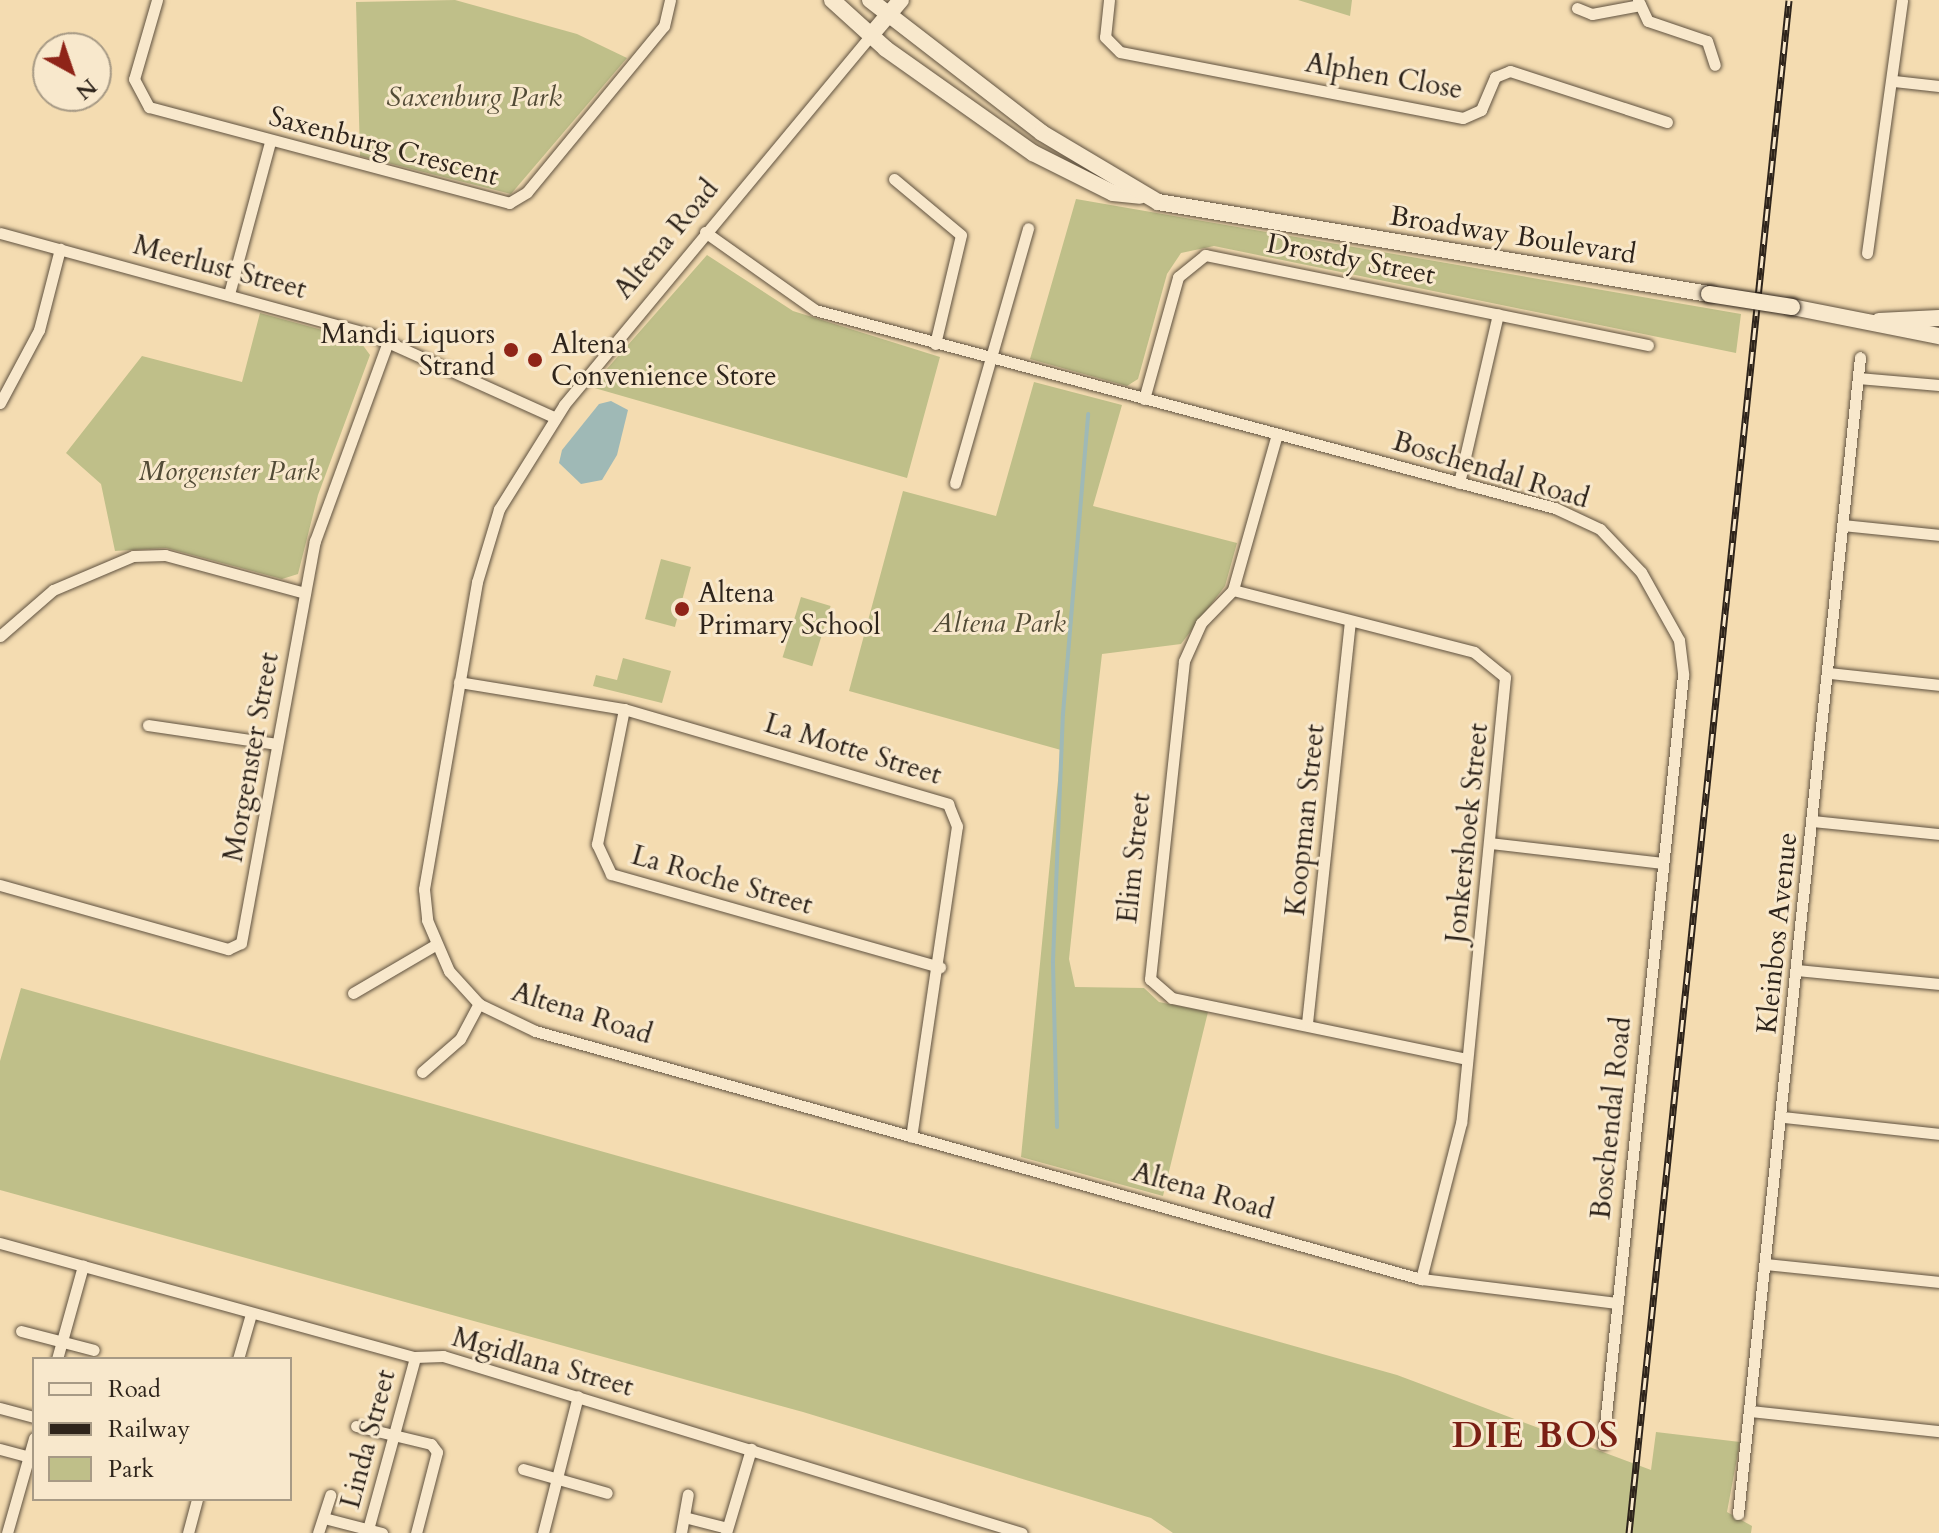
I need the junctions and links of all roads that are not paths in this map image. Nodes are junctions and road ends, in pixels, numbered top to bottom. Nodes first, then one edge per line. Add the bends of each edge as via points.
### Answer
1 (157, 0) edge
2 (670, 0) edge
3 (832, 0) edge
4 (870, 0) edge
5 (901, 0) edge
6 (1109, 0) edge
7 (1902, 0) edge
8 (1639, 3) edge
9 (1577, 8) dead end
10 (889, 16) junction
11 (871, 35) junction
12 (1715, 65) dead end
13 (1894, 81) junction
14 (1939, 86) edge
15 (1667, 122) dead end
16 (270, 142) junction
17 (894, 179) dead end
18 (1140, 196) junction
19 (1028, 228) dead end
20 (705, 232) junction
21 (0, 233) edge
22 (60, 249) junction
23 (1867, 253) dead end
24 (229, 294) junction
25 (1498, 314) junction
26 (1939, 318) edge
27 (1879, 321) junction
28 (1939, 336) edge
29 (388, 341) junction
30 (935, 344) junction
31 (1648, 345) dead end
32 (1860, 357) dead end
33 (991, 359) junction
34 (1858, 378) junction
35 (1939, 385) edge
36 (1144, 399) junction
37 (0, 403) edge
38 (554, 417) junction
39 (1277, 434) junction
40 (955, 483) dead end
41 (1459, 483) junction
42 (1843, 525) junction
43 (1939, 535) edge
44 (1233, 590) junction
45 (305, 593) junction
46 (1350, 622) junction
47 (0, 636) edge
48 (1829, 673) junction
49 (459, 682) junction
50 (1939, 685) edge
51 (624, 709) junction
52 (148, 725) dead end
53 (277, 744) junction
54 (1813, 821) junction
55 (1939, 834) edge
56 (1490, 843) junction
57 (1662, 863) junction
58 (0, 885) edge
59 (435, 945) junction
60 (940, 967) junction
61 (1797, 970) junction
62 (1939, 984) edge
63 (353, 993) dead end
64 (479, 1004) junction
65 (1307, 1023) junction
66 (1467, 1059) junction
67 (422, 1072) dead end
68 (1783, 1117) junction
69 (1939, 1134) edge
70 (911, 1137) junction
71 (0, 1243) edge
72 (1766, 1264) junction
73 (83, 1266) junction
74 (1421, 1279) junction
75 (1939, 1282) edge
76 (1616, 1303) junction
77 (251, 1314) junction
78 (21, 1331) dead end
79 (60, 1345) junction
80 (94, 1350) dead end
81 (57, 1357) edge
82 (239, 1357) edge
83 (415, 1357) junction
84 (578, 1396) junction
85 (0, 1408) edge
86 (1751, 1411) junction
87 (32, 1416) edge
88 (356, 1426) dead end
89 (1939, 1431) edge
90 (394, 1435) junction
91 (1603, 1444) dead end
92 (32, 1446) edge
93 (0, 1449) edge
94 (751, 1449) junction
95 (29, 1457) junction
96 (523, 1469) dead end
97 (557, 1479) junction
98 (607, 1493) dead end
99 (330, 1495) dead end
100 (688, 1495) dead end
101 (196, 1501) edge
102 (1738, 1514) dead end
103 (324, 1518) junction
104 (688, 1518) junction
105 (368, 1531) edge
106 (727, 1531) edge
107 (10, 1532) edge
108 (188, 1533) edge
109 (318, 1533) edge
110 (382, 1533) edge
111 (416, 1533) edge
112 (543, 1533) edge
113 (681, 1533) edge
114 (1022, 1533) edge

1 - 16 street, Saxenburg Crescent via 134,79 139,97 155,110
2 - 16 street, Saxenburg Crescent via 664,26 527,192 509,203
3 - 11 main road, Broadway Boulevard
4 - 10 main road, Broadway Boulevard
5 - 10 main road, Altena Road
6 - 15 street, Alphen Close via 1105,37 1120,52 1463,118 1481,110 1495,77 1510,71
7 - 13 street
8 - 9 street via 1592,14
8 - 12 street via 1654,24 1707,41
10 - 11 main road, Altena Road
10 - 18 main road, Broadway Boulevard via 1042,133
11 - 18 main road, Broadway Boulevard via 1033,153 1113,193
11 - 20 street, Altena Road
13 - 14 street
13 - 23 street
16 - 24 street
17 - 30 street via 961,235
18 - 27 main road, Broadway Boulevard, bridge
19 - 33 street
20 - 30 street, Boschendal Road via 803,305
20 - 38 street, Altena Road
21 - 22 street, Meerlust Street
22 - 24 street, Meerlust Street
22 - 37 street via 39,330
24 - 29 street, Meerlust Street
25 - 31 street, Drostdy Street
25 - 36 street, Drostdy Street via 1197,257 1178,277
25 - 41 street
26 - 27 main road, Broadway Boulevard
27 - 28 main road, Broadway Boulevard
29 - 38 street, Meerlust Street
29 - 45 street, Morgenster Street via 336,468
30 - 33 street, Boschendal Road
32 - 34 street, Kleinbos Avenue
33 - 36 street, Boschendal Road
33 - 40 street
34 - 35 street
34 - 42 street, Kleinbos Avenue
36 - 39 street, Boschendal Road
38 - 49 street, Altena Road via 494,522
39 - 41 street, Boschendal Road
39 - 44 street, Elim Street
41 - 57 street, Boschendal Road via 1555,508 1600,529 1641,572 1674,627 1683,675
42 - 43 street
42 - 48 street, Kleinbos Avenue
44 - 46 street, Jonkershoek Street
44 - 65 street, Elim Street via 1201,623 1184,661 1147,966 1153,987 1172,998
45 - 47 street via 165,555 133,556 53,590
45 - 53 street, Morgenster Street
46 - 56 street, Jonkershoek Street via 1474,652 1497,665 1505,694
46 - 65 street, Koopman Street
48 - 50 street
48 - 54 street, Kleinbos Avenue
49 - 51 street, La Motte Street
49 - 59 street, Altena Road via 424,889
51 - 60 street, La Motte Street via 943,799 957,826
51 - 60 street, La Roche Street via 597,844 611,874
52 - 53 street
53 - 58 street, Morgenster Street via 242,939 234,949
54 - 55 street
54 - 61 street, Kleinbos Avenue
56 - 57 street
56 - 66 street, Jonkershoek Street
57 - 76 street, Boschendal Road
59 - 63 street
59 - 64 street, Altena Road
60 - 70 street, La Motte Street
61 - 62 street
61 - 68 street, Kleinbos Avenue
64 - 67 street via 460,1039
64 - 70 street, Altena Road via 535,1031
65 - 66 street, Elim Street
66 - 74 street, Jonkershoek Street via 1456,1149
68 - 69 street
68 - 72 street, Kleinbos Avenue
70 - 74 street, Altena Road
71 - 73 street, Mgidlana Street
72 - 75 street
72 - 86 street, Kleinbos Avenue
73 - 77 street, Mgidlana Street
73 - 79 street
74 - 76 street, Altena Road
76 - 91 street, Boschendal Road
77 - 82 street
77 - 83 street, Mgidlana Street
78 - 79 street
79 - 80 street
79 - 81 street
83 - 84 street, Mgidlana Street via 443,1356
83 - 90 street, Linda Street
84 - 94 street, Mgidlana Street
84 - 97 street
85 - 87 street
86 - 89 street
86 - 102 street, Kleinbos Avenue
88 - 90 street
90 - 105 street, Linda Street
90 - 111 street via 437,1452
92 - 95 street
93 - 95 street
94 - 106 street
94 - 114 street, Mgidlana Street
95 - 107 street
96 - 97 street
97 - 98 street
97 - 112 street
99 - 103 street
100 - 104 street
101 - 108 street
103 - 105 street
103 - 109 street
104 - 106 street
104 - 113 street
105 - 110 street

